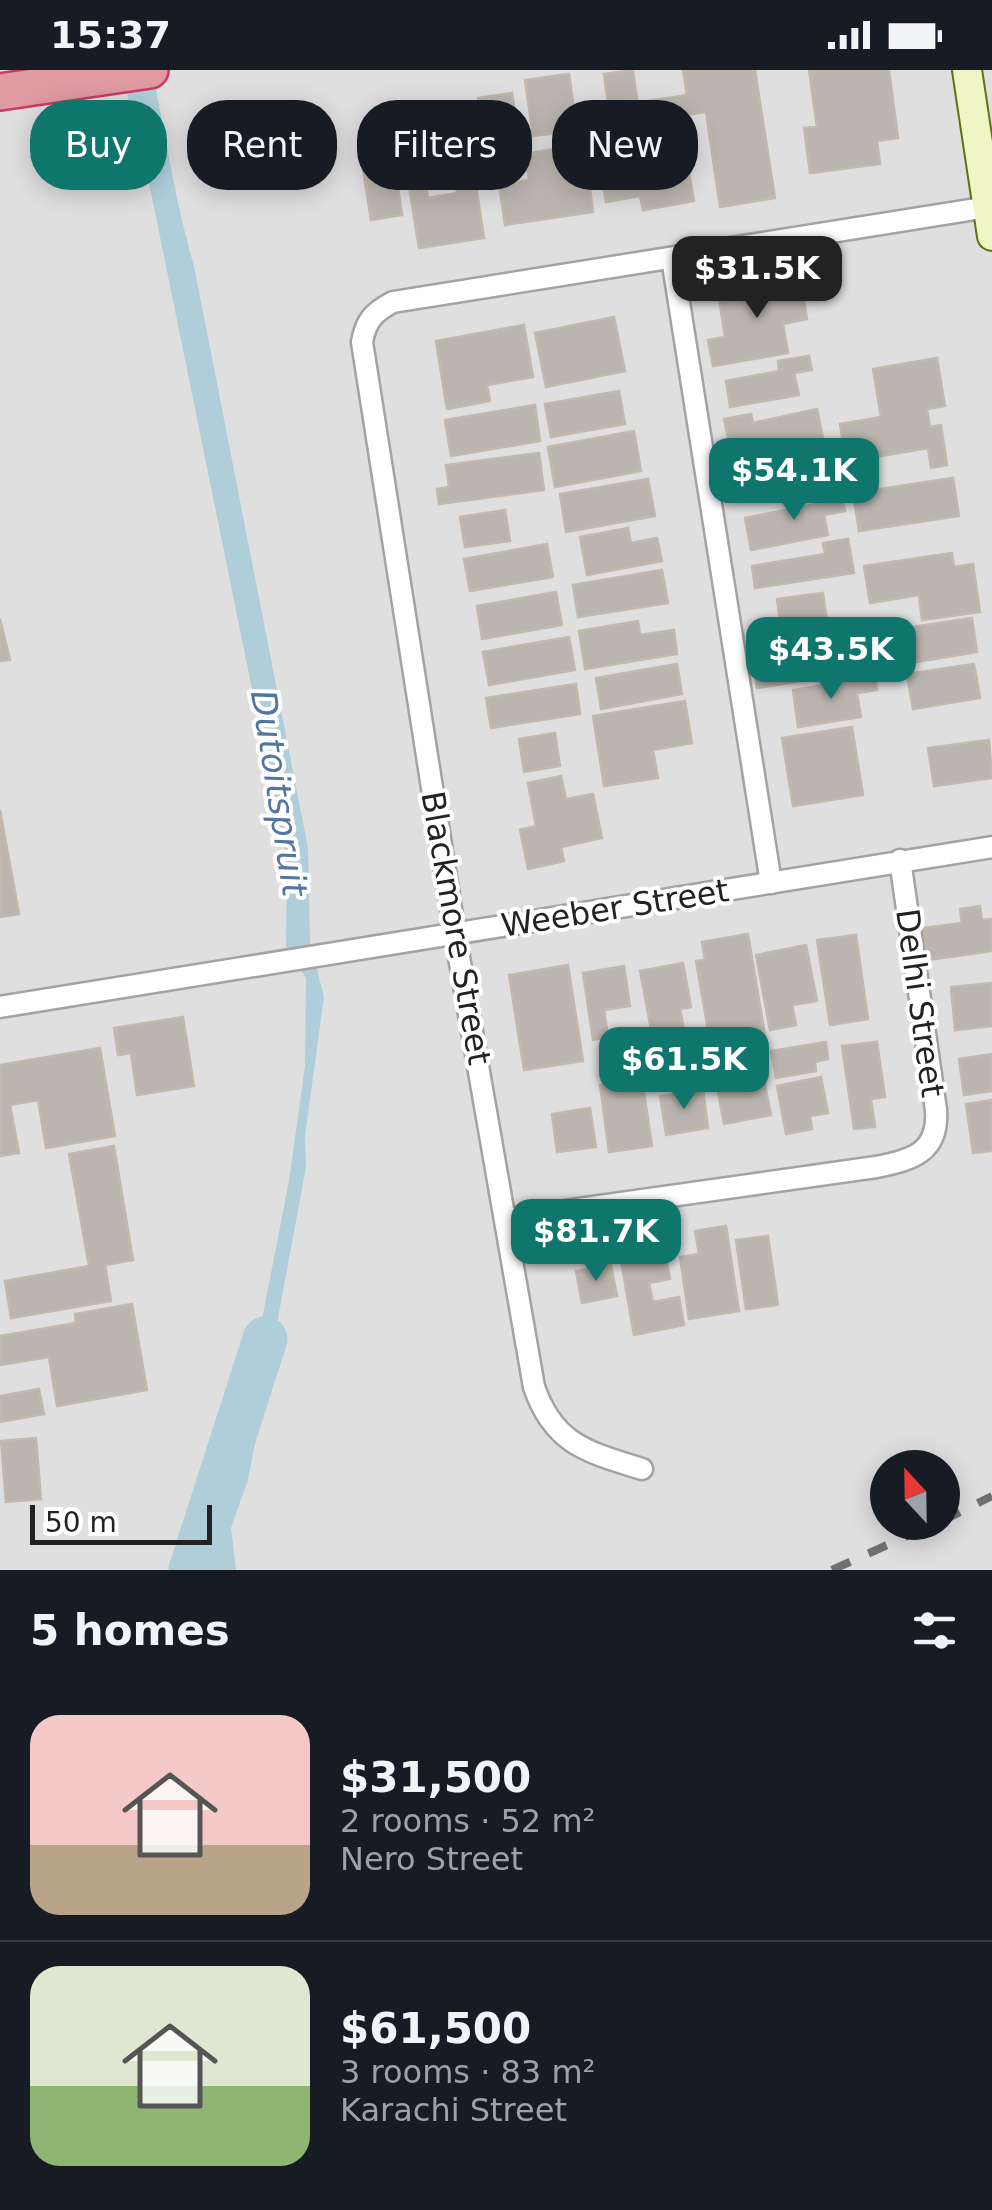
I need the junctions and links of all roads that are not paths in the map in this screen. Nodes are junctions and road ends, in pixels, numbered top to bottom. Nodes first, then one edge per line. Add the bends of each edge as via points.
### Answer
1 (150, 70) edge
2 (968, 70) edge
3 (0, 92) edge
4 (988, 207) junction
5 (992, 236) edge
6 (672, 258) junction
7 (992, 848) edge
8 (900, 860) junction
9 (771, 883) junction
10 (455, 934) junction
11 (0, 1007) edge
12 (506, 1218) junction
13 (642, 1468) dead end

1 - 3 highway
2 - 4 street
4 - 5 street
4 - 6 street
6 - 9 street
6 - 10 street, Blackmore Street via 393,302 365,326 362,342
7 - 8 street, Weeber Street
8 - 9 street, Weeber Street
8 - 12 street, Delhi Street via 936,1110 931,1145 876,1167
9 - 10 street, Weeber Street
10 - 11 street, Weeber Street
10 - 12 street, Blackmore Street
12 - 13 street, Blackmore Street via 540,1406 567,1440

